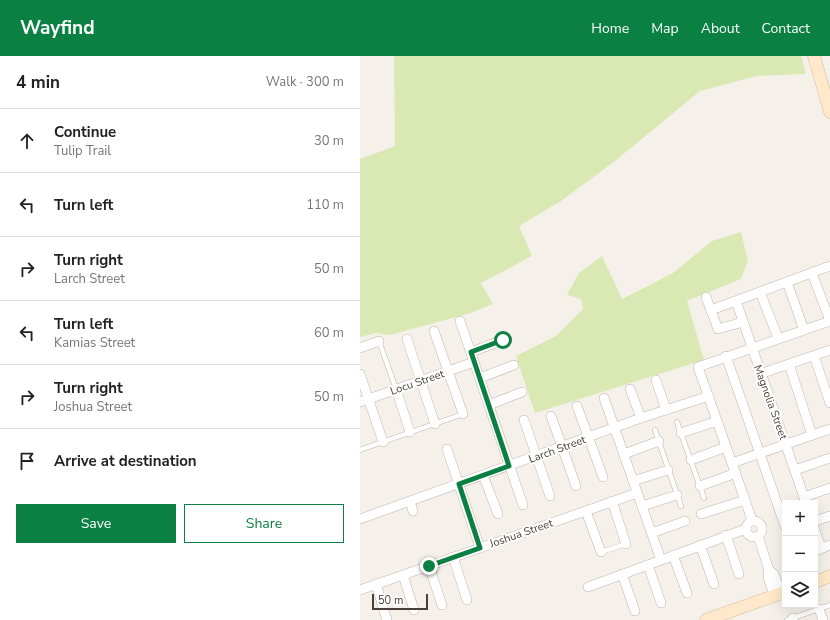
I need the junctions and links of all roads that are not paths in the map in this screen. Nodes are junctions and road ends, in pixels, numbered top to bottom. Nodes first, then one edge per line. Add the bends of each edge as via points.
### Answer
1 (814, 56) edge
2 (830, 112) edge
3 (830, 266) edge
4 (812, 273) junction
5 (787, 282) junction
6 (760, 292) junction
7 (706, 297) dead end
8 (736, 301) junction
9 (711, 310) junction
10 (460, 321) dead end
11 (830, 321) edge
12 (743, 322) junction
13 (804, 330) junction
14 (434, 331) dead end
15 (407, 338) dead end
16 (778, 338) junction
17 (503, 340) dead end
18 (379, 341) joint
19 (360, 348) edge
20 (751, 348) junction
21 (830, 350) edge
22 (471, 352) junction
23 (726, 356) junction
24 (814, 356) junction
25 (474, 362) junction
26 (788, 364) junction
27 (514, 365) dead end
28 (448, 371) junction
29 (360, 374) edge
30 (760, 374) junction
31 (480, 378) junction
32 (656, 380) dead end
33 (421, 381) junction
34 (396, 389) junction
35 (630, 389) dead end
36 (522, 392) dead end
37 (709, 396) junction
38 (604, 398) dead end
39 (364, 400) edge
40 (830, 403) edge
41 (489, 405) junction
42 (577, 406) dead end
43 (666, 410) junction
44 (463, 414) joint
45 (551, 416) dead end
46 (641, 418) junction
47 (524, 420) dead end
48 (717, 421) junction
49 (677, 422) dead end
50 (435, 424) junction
51 (615, 428) junction
52 (830, 429) edge
53 (655, 430) dead end
54 (410, 432) junction
55 (681, 433) junction
56 (812, 435) junction
57 (588, 438) junction
58 (659, 441) junction
59 (383, 442) junction
60 (786, 444) junction
61 (562, 447) junction
62 (726, 447) junction
63 (447, 449) dead end
64 (360, 450) edge
65 (760, 453) junction
66 (624, 454) junction
67 (537, 456) junction
68 (830, 458) edge
69 (691, 460) junction
70 (732, 462) junction
71 (509, 466) junction
72 (668, 470) junction
73 (795, 470) junction
74 (736, 473) junction
75 (483, 475) junction
76 (603, 477) dead end
77 (633, 481) junction
78 (459, 484) junction
79 (576, 486) dead end
80 (700, 486) junction
81 (830, 488) edge
82 (637, 492) junction
83 (677, 495) junction
84 (550, 496) dead end
85 (704, 498) dead end
86 (745, 500) junction
87 (805, 500) edge
88 (410, 501) junction
89 (612, 501) junction
90 (523, 505) dead end
91 (642, 506) junction
92 (681, 506) dead end
93 (413, 511) dead end
94 (586, 511) junction
95 (498, 514) dead end
96 (701, 514) dead end
97 (830, 516) edge
98 (782, 517) edge
99 (360, 519) edge
100 (752, 520) junction
101 (818, 520) edge
102 (685, 521) dead end
103 (746, 529) junction
104 (652, 533) junction
105 (726, 535) junction
106 (758, 536) junction
107 (817, 536) edge
108 (626, 544) joint
109 (700, 545) junction
110 (480, 548) junction
111 (822, 548) edge
112 (601, 552) joint
113 (673, 555) junction
114 (453, 557) junction
115 (661, 560) junction
116 (648, 564) junction
117 (429, 566) junction
118 (622, 574) junction
119 (739, 574) dead end
120 (403, 575) junction
121 (830, 576) edge
122 (818, 581) edge
123 (376, 584) junction
124 (714, 584) dead end
125 (588, 587) dead end
126 (360, 590) edge
127 (687, 593) dead end
128 (780, 594) edge
129 (467, 600) dead end
130 (661, 603) dead end
131 (442, 605) dead end
132 (830, 605) edge
133 (819, 609) junction
134 (414, 610) dead end
135 (635, 611) dead end
136 (731, 616) edge
137 (791, 619) edge
138 (387, 620) edge
139 (706, 620) edge
140 (823, 620) edge

1 - 2 street
3 - 4 street
4 - 5 street
4 - 11 street
5 - 6 street
5 - 13 street
6 - 8 street
6 - 16 street
7 - 9 street
8 - 9 street
8 - 12 street, Magnolia Street
9 - 12 street via 718,329
10 - 22 street
11 - 13 street
12 - 20 street, Magnolia Street
13 - 16 street
14 - 28 street
15 - 33 street
16 - 20 street
17 - 22 street
18 - 19 street
18 - 34 lane
20 - 23 street
20 - 30 street, Magnolia Street
21 - 24 street
22 - 25 street
23 - 37 street via 698,367
23 - 65 street
24 - 26 street
24 - 40 street
25 - 28 street, Locu Street
25 - 31 street
26 - 30 street
26 - 56 street
27 - 31 street
28 - 33 street, Locu Street
28 - 44 street
29 - 39 street
30 - 60 street, Magnolia Street
31 - 41 street
32 - 43 street
33 - 34 street, Locu Street
33 - 50 street
34 - 39 street, Locu Street
34 - 54 street
35 - 46 street
36 - 41 street
37 - 43 street, Larch Street
37 - 48 street
38 - 51 street
39 - 59 street
41 - 71 street
42 - 57 street
43 - 46 street, Larch Street
44 - 50 lane
45 - 61 street
46 - 51 street, Larch Street
47 - 67 street
48 - 55 street
48 - 62 street
49 - 55 lane
50 - 54 lane
51 - 57 street, Larch Street
51 - 66 street
52 - 56 street
53 - 58 lane
54 - 59 lane
55 - 69 lane
56 - 60 street
57 - 61 street, Larch Street
57 - 76 street
58 - 66 street
58 - 72 lane
59 - 64 lane
60 - 65 street
60 - 73 street, Magnolia Street
61 - 67 street, Larch Street
61 - 79 street
62 - 69 street
62 - 70 street
63 - 78 street
65 - 70 street
65 - 98 street
66 - 77 street
67 - 71 street, Larch Street
67 - 84 street
68 - 73 street
69 - 80 lane
70 - 74 street
71 - 75 street, Larch Street
71 - 90 street
72 - 77 street
72 - 83 lane
73 - 87 street, Magnolia Street
74 - 80 street
74 - 86 street
75 - 78 street, Larch Street
75 - 95 street
77 - 82 street
78 - 88 street, Larch Street via 425,492
78 - 110 street
80 - 85 lane
81 - 87 street
82 - 89 street, Joshua Street
82 - 91 street
83 - 91 street
83 - 92 lane
86 - 96 street
86 - 100 street
88 - 93 street
88 - 99 street, Larch Street
89 - 94 street, Joshua Street
89 - 108 street
91 - 104 street
94 - 110 street, Joshua Street
94 - 112 street
97 - 101 street
100 - 103 street
100 - 106 street via 762,526 761,534
102 - 104 street
103 - 105 street
103 - 106 street via 750,536
104 - 115 street
105 - 109 street
105 - 119 street
106 - 128 street via 769,570 768,577
107 - 111 street
108 - 112 lane
109 - 113 street
109 - 124 street
110 - 114 street, Joshua Street
113 - 115 street
113 - 127 street
114 - 117 street, Joshua Street
114 - 129 street
115 - 116 street
116 - 118 street
116 - 130 street
117 - 120 street, Joshua Street
117 - 131 street
118 - 125 street
118 - 135 street
120 - 123 street, Joshua Street
120 - 134 street
121 - 122 street
123 - 126 street, Joshua Street
123 - 138 street
128 - 136 street
132 - 133 lane
133 - 137 lane
133 - 140 street
136 - 139 street

